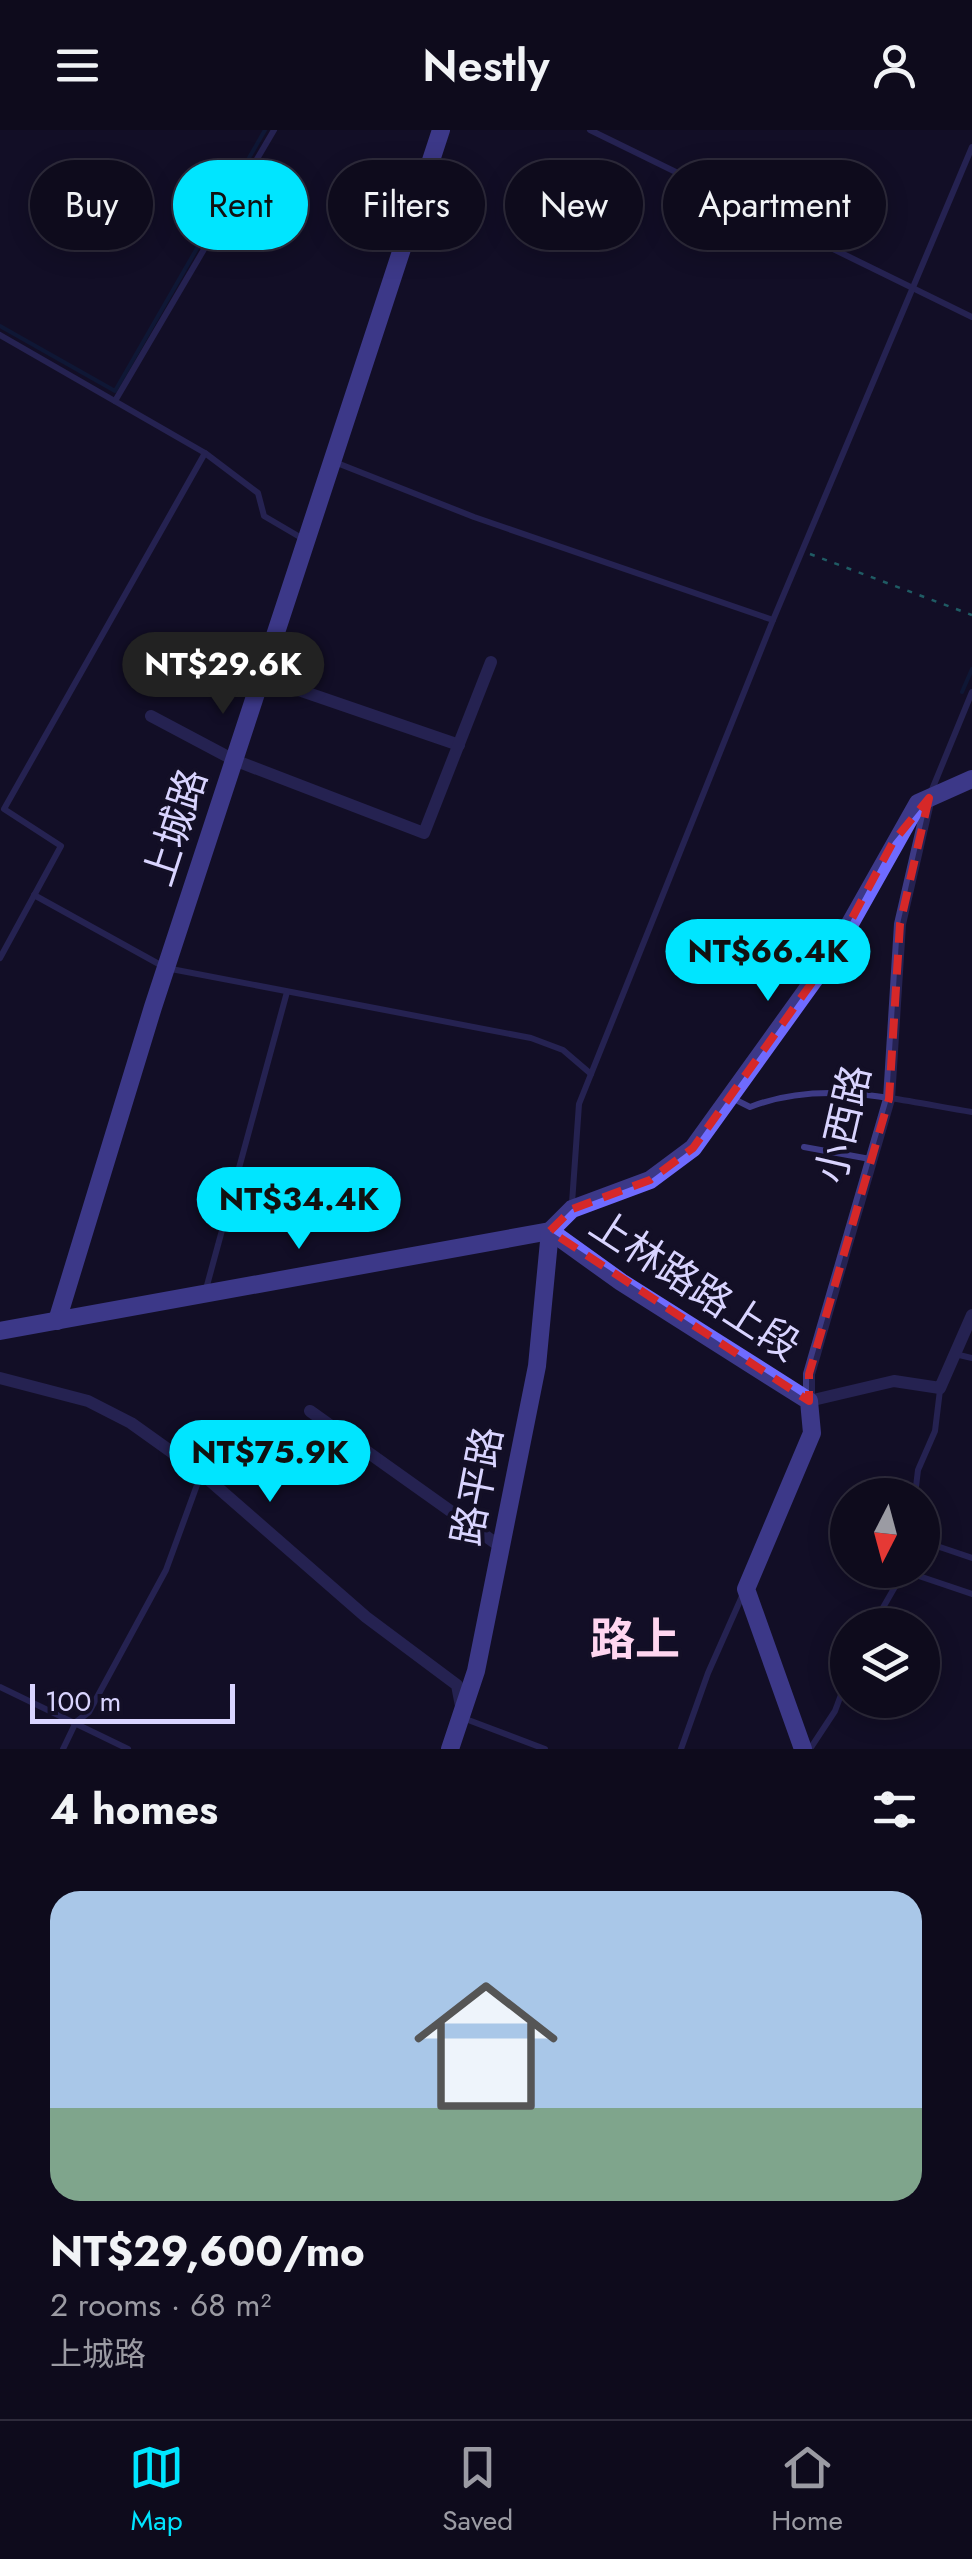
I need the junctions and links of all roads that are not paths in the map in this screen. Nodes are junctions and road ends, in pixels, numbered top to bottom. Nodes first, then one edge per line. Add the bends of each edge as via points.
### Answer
1 (274, 130) edge
2 (441, 130) edge
3 (590, 130) edge
4 (972, 147) edge
5 (914, 288) junction
6 (972, 318) edge
7 (0, 335) edge
8 (115, 401) junction
9 (206, 453) junction
10 (331, 461) junction
11 (306, 541) junction
12 (773, 620) junction
13 (491, 662) dead end
14 (262, 677) junction
15 (972, 692) edge
16 (151, 716) dead end
17 (459, 744) junction
18 (234, 760) junction
19 (972, 778) edge
20 (929, 798) junction
21 (2, 808) edge
22 (34, 895) junction
23 (0, 958) edge
24 (166, 968) junction
25 (288, 992) junction
26 (592, 1075) junction
27 (731, 1098) junction
28 (889, 1099) junction
29 (972, 1112) edge
30 (804, 1147) dead end
31 (872, 1159) junction
32 (572, 1210) junction
33 (550, 1231) junction
34 (205, 1293) junction
35 (972, 1315) edge
36 (57, 1321) junction
37 (0, 1331) edge
38 (955, 1354) junction
39 (972, 1358) edge
40 (0, 1378) edge
41 (940, 1388) junction
42 (810, 1401) junction
43 (310, 1411) dead end
44 (201, 1473) junction
45 (917, 1478) edge
46 (501, 1548) junction
47 (940, 1548) edge
48 (972, 1558) edge
49 (940, 1583) edge
50 (746, 1589) junction
51 (972, 1594) edge
52 (0, 1688) edge
53 (463, 1718) junction
54 (830, 1718) edge
55 (76, 1722) junction
56 (63, 1749) edge
57 (128, 1749) edge
58 (450, 1749) edge
59 (545, 1749) edge
60 (681, 1749) edge
61 (806, 1749) edge

1 - 8 lane
2 - 10 street, 上城路
3 - 5 lane
4 - 5 lane
5 - 6 lane
5 - 12 lane
7 - 8 lane
8 - 9 lane
9 - 11 lane via 258,493 264,516
9 - 21 lane
10 - 11 street, 上城路
10 - 12 lane via 474,518
11 - 14 street, 上城路
12 - 26 lane
13 - 17 street
14 - 17 street
14 - 18 street, 上城路
15 - 20 lane
16 - 18 street
17 - 18 street via 424,833
18 - 24 street, 上城路
19 - 20 street
20 - 27 street via 918,803 892,842 834,952
20 - 28 street, 小西路 via 900,924
21 - 22 lane via 61,846
22 - 23 lane
22 - 24 lane
24 - 25 lane
24 - 36 street, 上城路
25 - 26 lane via 531,1038 563,1050
25 - 34 lane
26 - 32 lane via 579,1104
27 - 28 lane via 750,1107 827,1090
27 - 32 street via 692,1148 650,1180
28 - 29 lane
28 - 31 street, 小西路
30 - 31 lane
31 - 42 street, 小西路 via 809,1374
32 - 33 street
33 - 34 street, 上林路路上段
33 - 42 street, 上林路路上段
33 - 46 street, 路平路 via 537,1366
34 - 36 street, 上林路路上段
35 - 38 street
36 - 37 street, 上林路路上段
38 - 39 lane
38 - 41 street
40 - 44 street via 88,1400
41 - 42 street via 894,1381
41 - 45 lane via 935,1431
42 - 50 street, 上林路路上段 via 812,1433
43 - 46 street
44 - 53 street via 366,1617 457,1685
44 - 55 lane via 166,1570 90,1712
46 - 53 street, 路平路
47 - 48 lane
49 - 51 lane
50 - 60 lane
50 - 61 street
52 - 55 lane
53 - 58 street, 路平路
53 - 59 lane
54 - 61 lane
55 - 56 lane
55 - 57 lane

